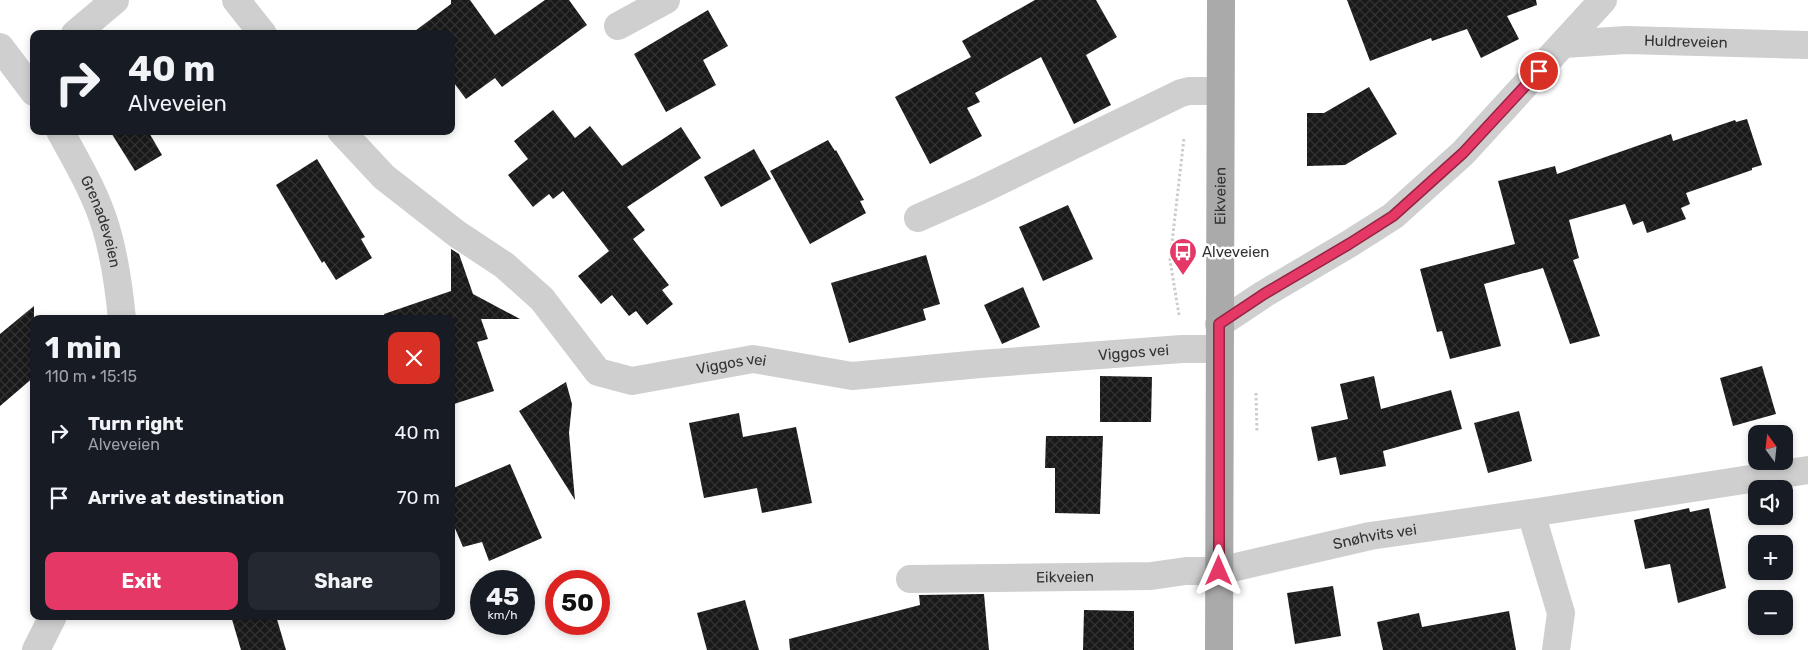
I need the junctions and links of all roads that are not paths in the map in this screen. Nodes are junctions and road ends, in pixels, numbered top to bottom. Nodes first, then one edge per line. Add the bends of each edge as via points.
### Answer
1 (115, 0) edge
2 (236, 0) edge
3 (666, 0) edge
4 (1221, 0) edge
5 (1603, 0) edge
6 (618, 26) dead end
7 (80, 30) edge
8 (260, 30) edge
9 (1564, 44) junction
10 (1808, 45) edge
11 (0, 47) edge
12 (30, 79) edge
13 (1220, 91) junction
14 (62, 135) edge
15 (344, 135) edge
16 (918, 218) dead end
17 (122, 315) edge
18 (1219, 337) junction
19 (1808, 470) edge
20 (1531, 513) junction
21 (1219, 571) junction
22 (910, 579) dead end
23 (51, 620) edge
24 (36, 650) edge
25 (1219, 650) edge
26 (1556, 650) edge

1 - 7 street
2 - 8 street
3 - 6 street
4 - 13 main road, Eikveien
5 - 9 street
9 - 10 street, Huldreveien via 1626,40
9 - 18 street via 1463,153 1393,216 1264,294
11 - 12 street
13 - 16 street via 1181,93
13 - 18 main road, Eikveien
14 - 17 street, Grenadeveien via 106,227 117,271
15 - 18 street, Viggos vei via 384,177 457,234 504,265 542,300 598,372 632,381 753,359 852,376 1173,350
18 - 21 main road, Eikveien
19 - 20 street, Snøhvits vei
20 - 21 street, Snøhvits vei via 1370,536
20 - 26 street via 1561,613
21 - 22 street, Eikveien via 1151,576
21 - 25 main road, Eikveien
23 - 24 street

